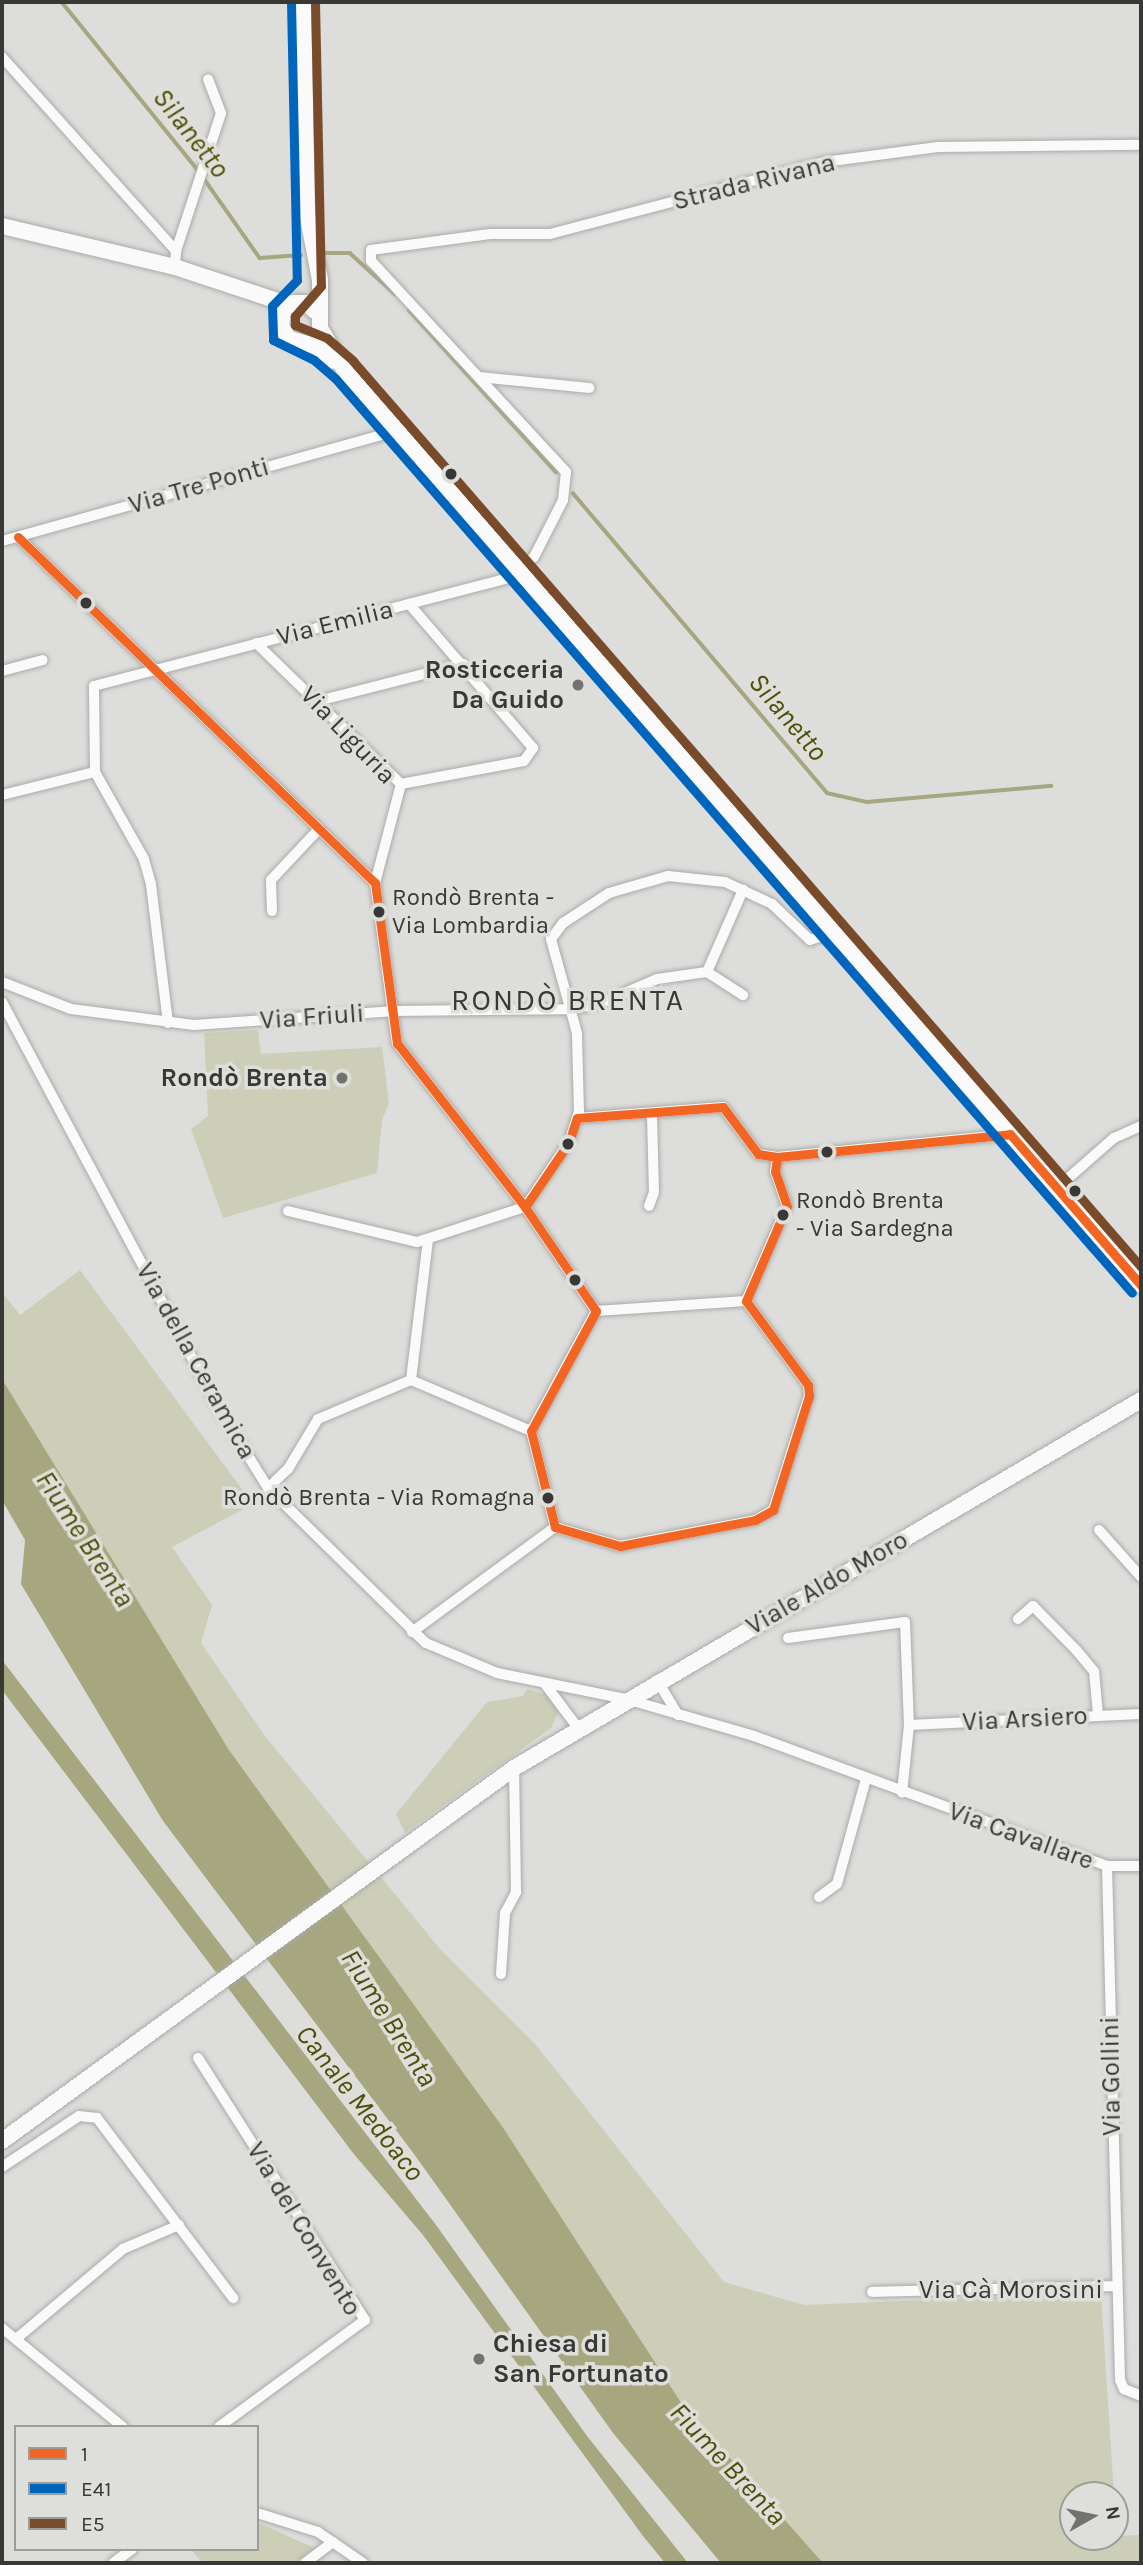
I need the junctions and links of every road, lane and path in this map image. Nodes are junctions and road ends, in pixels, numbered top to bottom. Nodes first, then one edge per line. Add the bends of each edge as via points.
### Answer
1 (303, 2) edge
2 (2, 57) edge
3 (208, 79) dead end
4 (1141, 145) edge
5 (2, 226) edge
6 (310, 238) junction
7 (175, 259) junction
8 (289, 309) junction
9 (319, 321) junction
10 (302, 342) junction
11 (344, 369) junction
12 (479, 377) junction
13 (589, 388) dead end
14 (396, 431) junction
15 (18, 537) junction
16 (2, 541) edge
17 (516, 573) junction
18 (410, 604) junction
19 (256, 643) junction
20 (43, 660) dead end
21 (463, 664) junction
22 (152, 669) junction
23 (2, 671) edge
24 (318, 701) junction
25 (96, 772) junction
26 (401, 784) junction
27 (2, 795) edge
28 (317, 831) junction
29 (374, 883) junction
30 (743, 890) junction
31 (272, 911) dead end
32 (833, 932) junction
33 (707, 972) junction
34 (2, 982) edge
35 (743, 995) dead end
36 (2, 1002) edge
37 (570, 1009) junction
38 (392, 1011) junction
39 (168, 1023) junction
40 (652, 1114) junction
41 (578, 1118) junction
42 (1141, 1126) edge
43 (1010, 1134) junction
44 (776, 1157) junction
45 (1057, 1188) junction
46 (649, 1206) dead end
47 (525, 1207) junction
48 (288, 1211) dead end
49 (428, 1240) junction
50 (1141, 1285) edge
51 (746, 1301) junction
52 (597, 1311) junction
53 (411, 1380) junction
54 (1141, 1399) edge
55 (531, 1431) junction
56 (268, 1488) junction
57 (555, 1527) junction
58 (1099, 1530) dead end
59 (1141, 1577) edge
60 (1018, 1619) dead end
61 (412, 1632) junction
62 (788, 1638) dead end
63 (657, 1680) junction
64 (543, 1682) junction
65 (626, 1699) junction
66 (1141, 1714) edge
67 (1098, 1715) junction
68 (680, 1717) junction
69 (909, 1725) junction
70 (578, 1728) junction
71 (514, 1768) junction
72 (866, 1779) junction
73 (902, 1793) junction
74 (1141, 1866) edge
75 (1107, 1867) junction
76 (819, 1897) dead end
77 (501, 1975) dead end
78 (198, 2059) dead end
79 (2, 2141) edge
80 (2, 2167) edge
81 (179, 2225) junction
82 (1114, 2286) junction
83 (873, 2292) dead end
84 (233, 2298) dead end
85 (2, 2328) edge
86 (16, 2339) junction
87 (1141, 2396) edge
88 (121, 2425) edge
89 (222, 2425) edge
90 (259, 2514) edge
91 (333, 2542) junction
92 (129, 2551) edge
93 (113, 2563) edge
94 (305, 2563) edge
95 (363, 2563) edge

1 - 6 main road
2 - 7 street
3 - 7 street via 221,113
4 - 12 street, Strada Rivana via 938,147 824,162 550,234 490,234 371,250 371,261
5 - 7 main road
6 - 8 main road via 309,285
6 - 9 main road via 320,280
7 - 8 main road
8 - 9 main road via 312,306
8 - 10 main road via 286,336
9 - 10 main road
9 - 11 main road
10 - 11 main road via 321,349
11 - 14 main road
12 - 13 street
12 - 17 street via 566,472 550,533
14 - 15 street, Via Tre Ponti
14 - 17 main road
15 - 16 street, Via Tre Ponti
15 - 22 street
17 - 18 street, Via Emilia
17 - 32 main road
18 - 19 street, Via Emilia
18 - 21 street
19 - 22 street, Via Emilia
19 - 24 street, Via Liguria
20 - 23 street
21 - 24 street
21 - 26 street via 533,748 524,761
22 - 25 street, Via Emilia via 94,687
22 - 28 street
24 - 26 street, Via Liguria
25 - 27 street
25 - 39 street via 144,859
26 - 29 street, Via Liguria
28 - 29 street
28 - 31 street via 271,880
29 - 38 street
30 - 32 street via 772,904 810,940
30 - 33 street
30 - 37 street via 725,882 668,876 609,893 563,923 551,939
32 - 43 main road
33 - 35 street
33 - 37 street, Via Friuli via 657,979 599,1004
34 - 39 street, Via Friuli via 71,1009
36 - 56 street, Via della Ceramica
37 - 38 street, Via Friuli
37 - 41 street via 577,1033
38 - 39 street, Via Friuli
38 - 47 street via 397,1043
40 - 41 street
40 - 44 street via 723,1107 758,1154
40 - 46 street via 654,1192
41 - 47 street via 569,1142
42 - 45 street via 1114,1138
43 - 44 street
43 - 45 main road
44 - 51 street via 775,1172 787,1206
45 - 50 main road
47 - 49 street
47 - 52 street
48 - 49 street
49 - 53 street
51 - 52 street
51 - 57 street via 808,1385 809,1396 773,1510 755,1520 620,1546
52 - 55 street
53 - 55 street
53 - 56 street via 318,1419 288,1469
54 - 63 main road, Viale Aldo Moro
55 - 57 street
56 - 61 street, Via della Ceramica
57 - 61 street
58 - 59 street
60 - 67 street via 1033,1605 1094,1671
61 - 64 street, Via della Ceramica via 474,1666
62 - 69 street via 905,1622
63 - 65 main road, Viale Aldo Moro
63 - 68 street
64 - 65 street, Via della Ceramica
64 - 70 street via 557,1693
65 - 68 street, Via Cavallare
65 - 70 main road, Viale Aldo Moro
66 - 67 street, Via Arsiero
67 - 69 street, Via Arsiero
68 - 72 street, Via Cavallare via 792,1748
69 - 73 street
70 - 71 main road, Viale Aldo Moro
71 - 77 street via 516,1892 505,1913
71 - 79 main road, Viale Aldo Moro
72 - 73 street, Via Cavallare
72 - 76 street via 837,1884
73 - 75 street, Via Cavallare
74 - 75 street, Via Cavallare
75 - 82 street, Via Gollini
78 - 89 street, Via del Convento via 365,2319
80 - 81 street via 89,2113
81 - 84 street
81 - 86 street via 124,2249
82 - 83 street, Via Cà Morosini
82 - 87 street, Via Cà Morosini via 1120,2380 1124,2389
85 - 86 street
86 - 88 street
90 - 91 street
91 - 94 street
91 - 95 street
92 - 93 street

